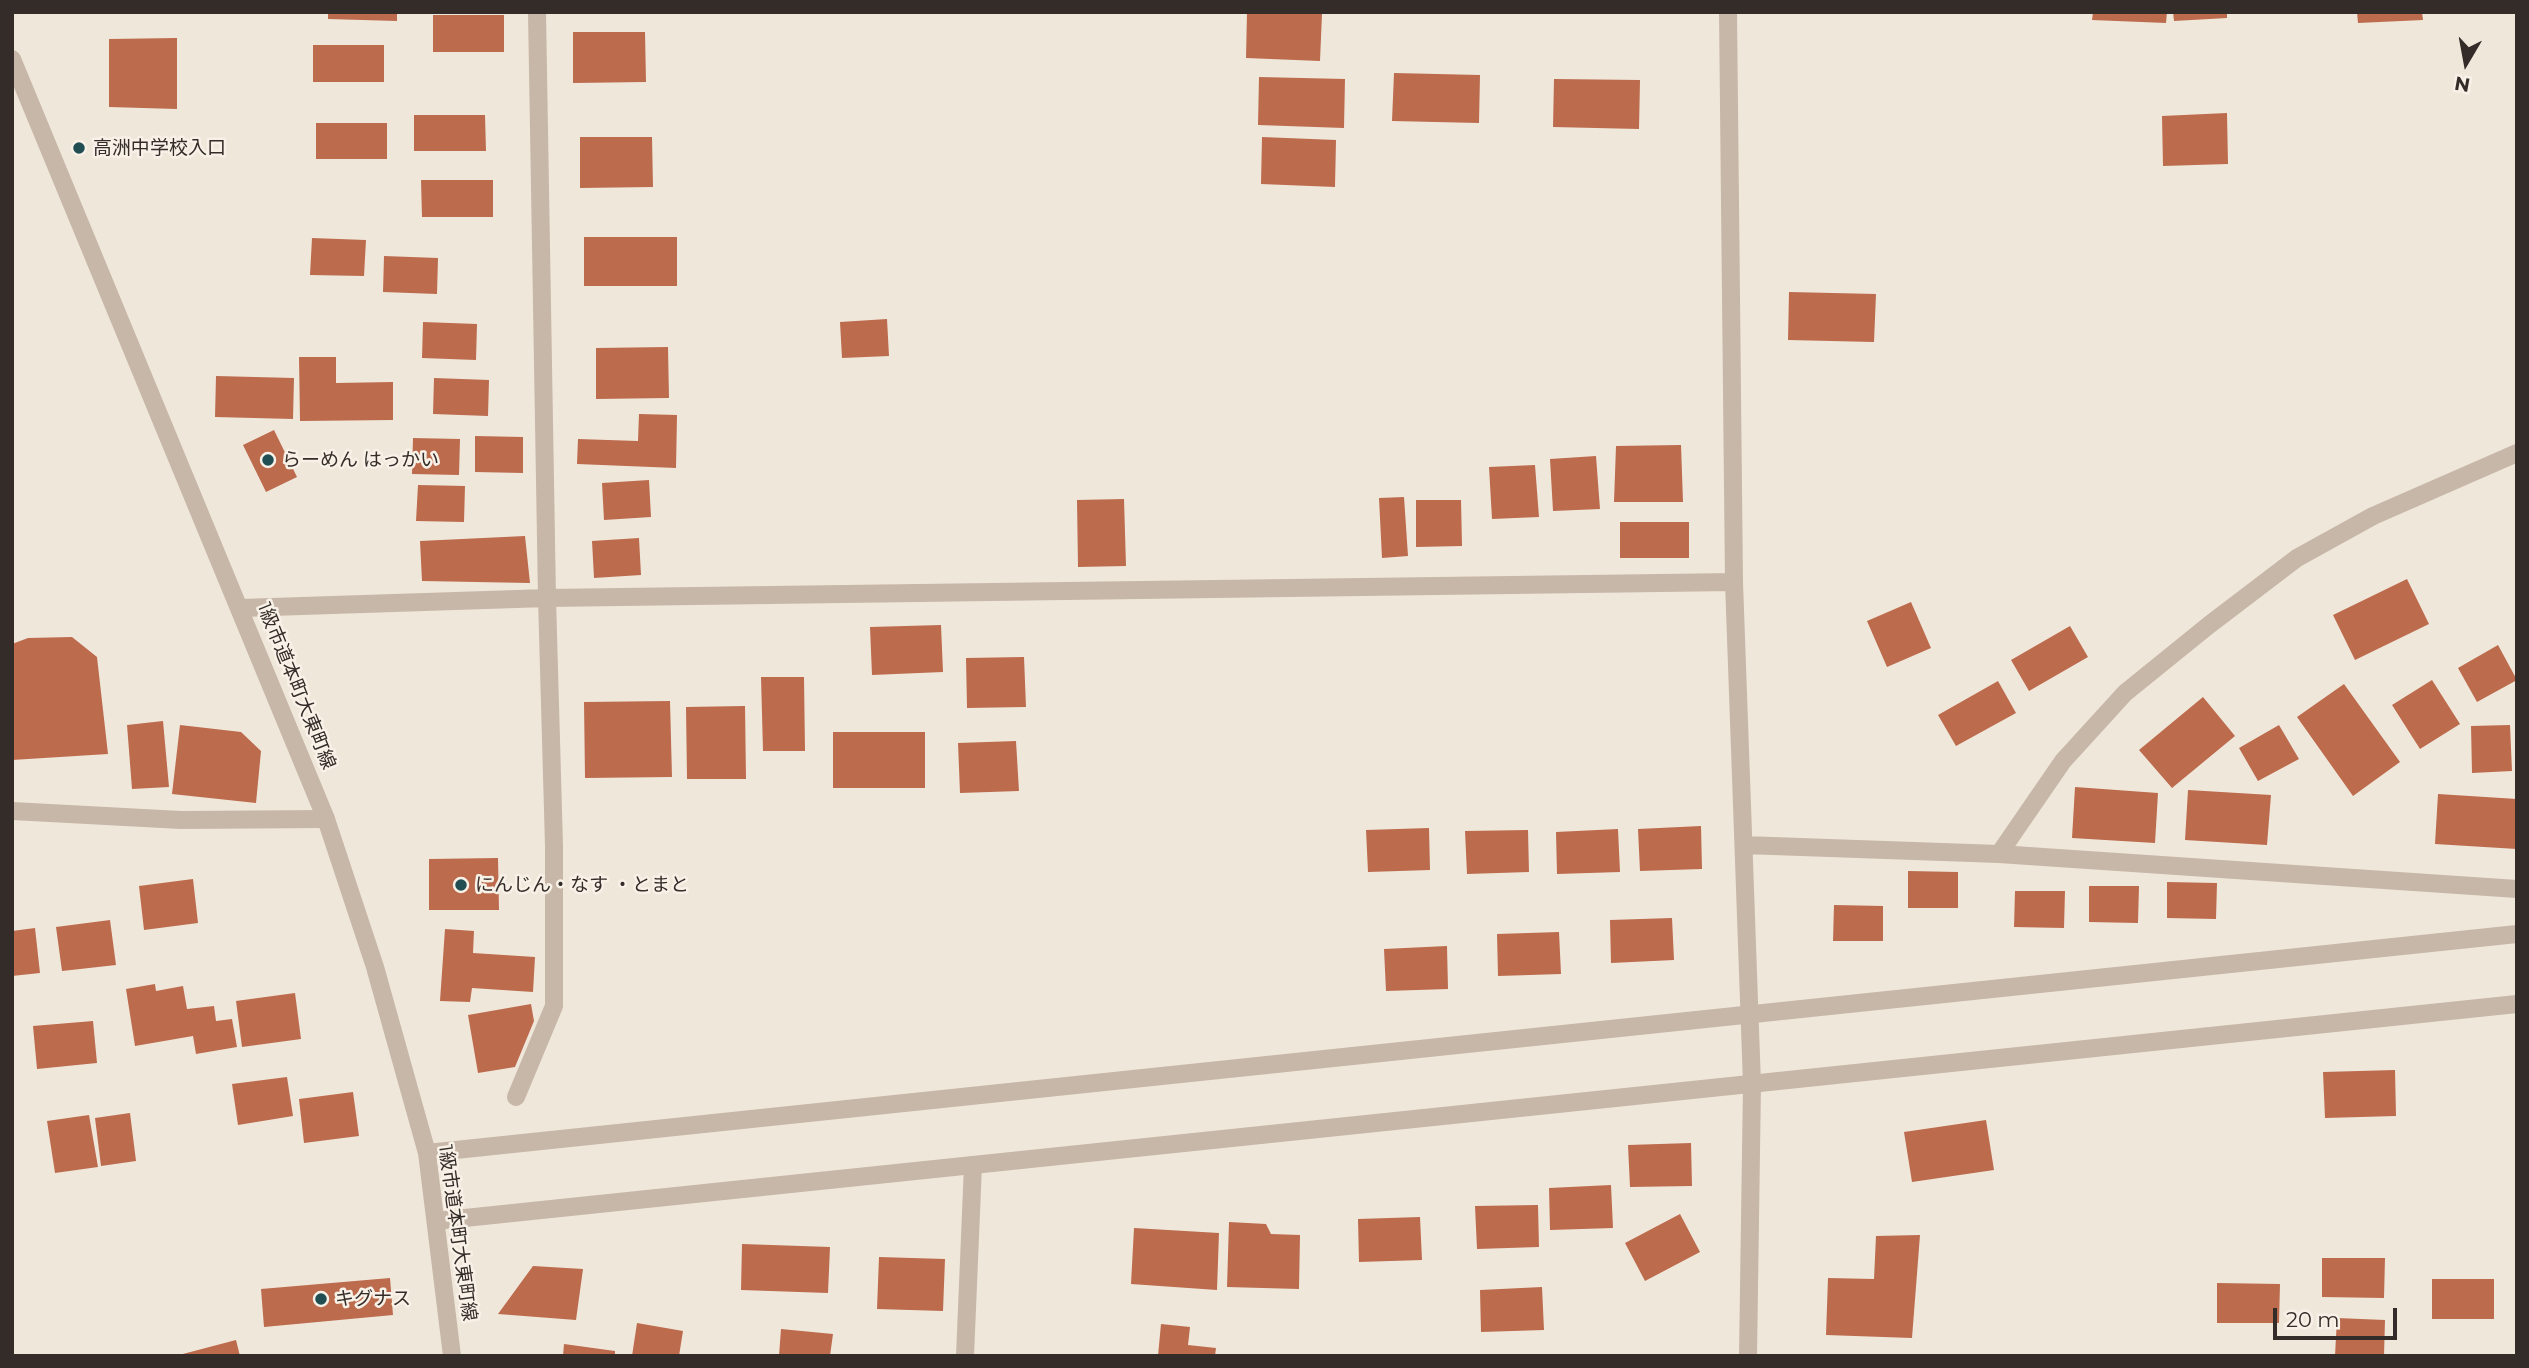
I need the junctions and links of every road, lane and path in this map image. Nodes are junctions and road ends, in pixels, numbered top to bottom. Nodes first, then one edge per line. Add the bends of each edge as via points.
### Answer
1 (537, 12) edge
2 (1728, 12) edge
3 (13, 61) edge
4 (2517, 453) edge
5 (1734, 582) junction
6 (547, 598) junction
7 (241, 608) junction
8 (12, 811) edge
9 (326, 819) junction
10 (1744, 845) junction
11 (1999, 854) junction
12 (2517, 888) edge
13 (2517, 934) edge
14 (2517, 1004) edge
15 (1749, 1014) junction
16 (1752, 1084) junction
17 (516, 1097) dead end
18 (427, 1153) junction
19 (973, 1165) junction
20 (436, 1221) junction
21 (452, 1356) edge
22 (965, 1356) edge
23 (1748, 1356) edge

1 - 6 street
2 - 5 street
3 - 7 street, 1級市道本町大東町線
4 - 11 street via 2373,516 2297,558 2209,625 2125,693 2063,761
5 - 6 street
5 - 10 street
6 - 7 street
6 - 17 street via 554,1006
7 - 9 street, 1級市道本町大東町線
8 - 9 street via 181,820
9 - 18 street, 1級市道本町大東町線 via 375,967
10 - 11 street
10 - 15 street
11 - 12 street
13 - 15 street
14 - 16 street
15 - 16 street
15 - 18 street
16 - 19 street
16 - 23 street
18 - 20 street, 1級市道本町大東町線
19 - 20 street
19 - 22 street
20 - 21 street, 1級市道本町大東町線

